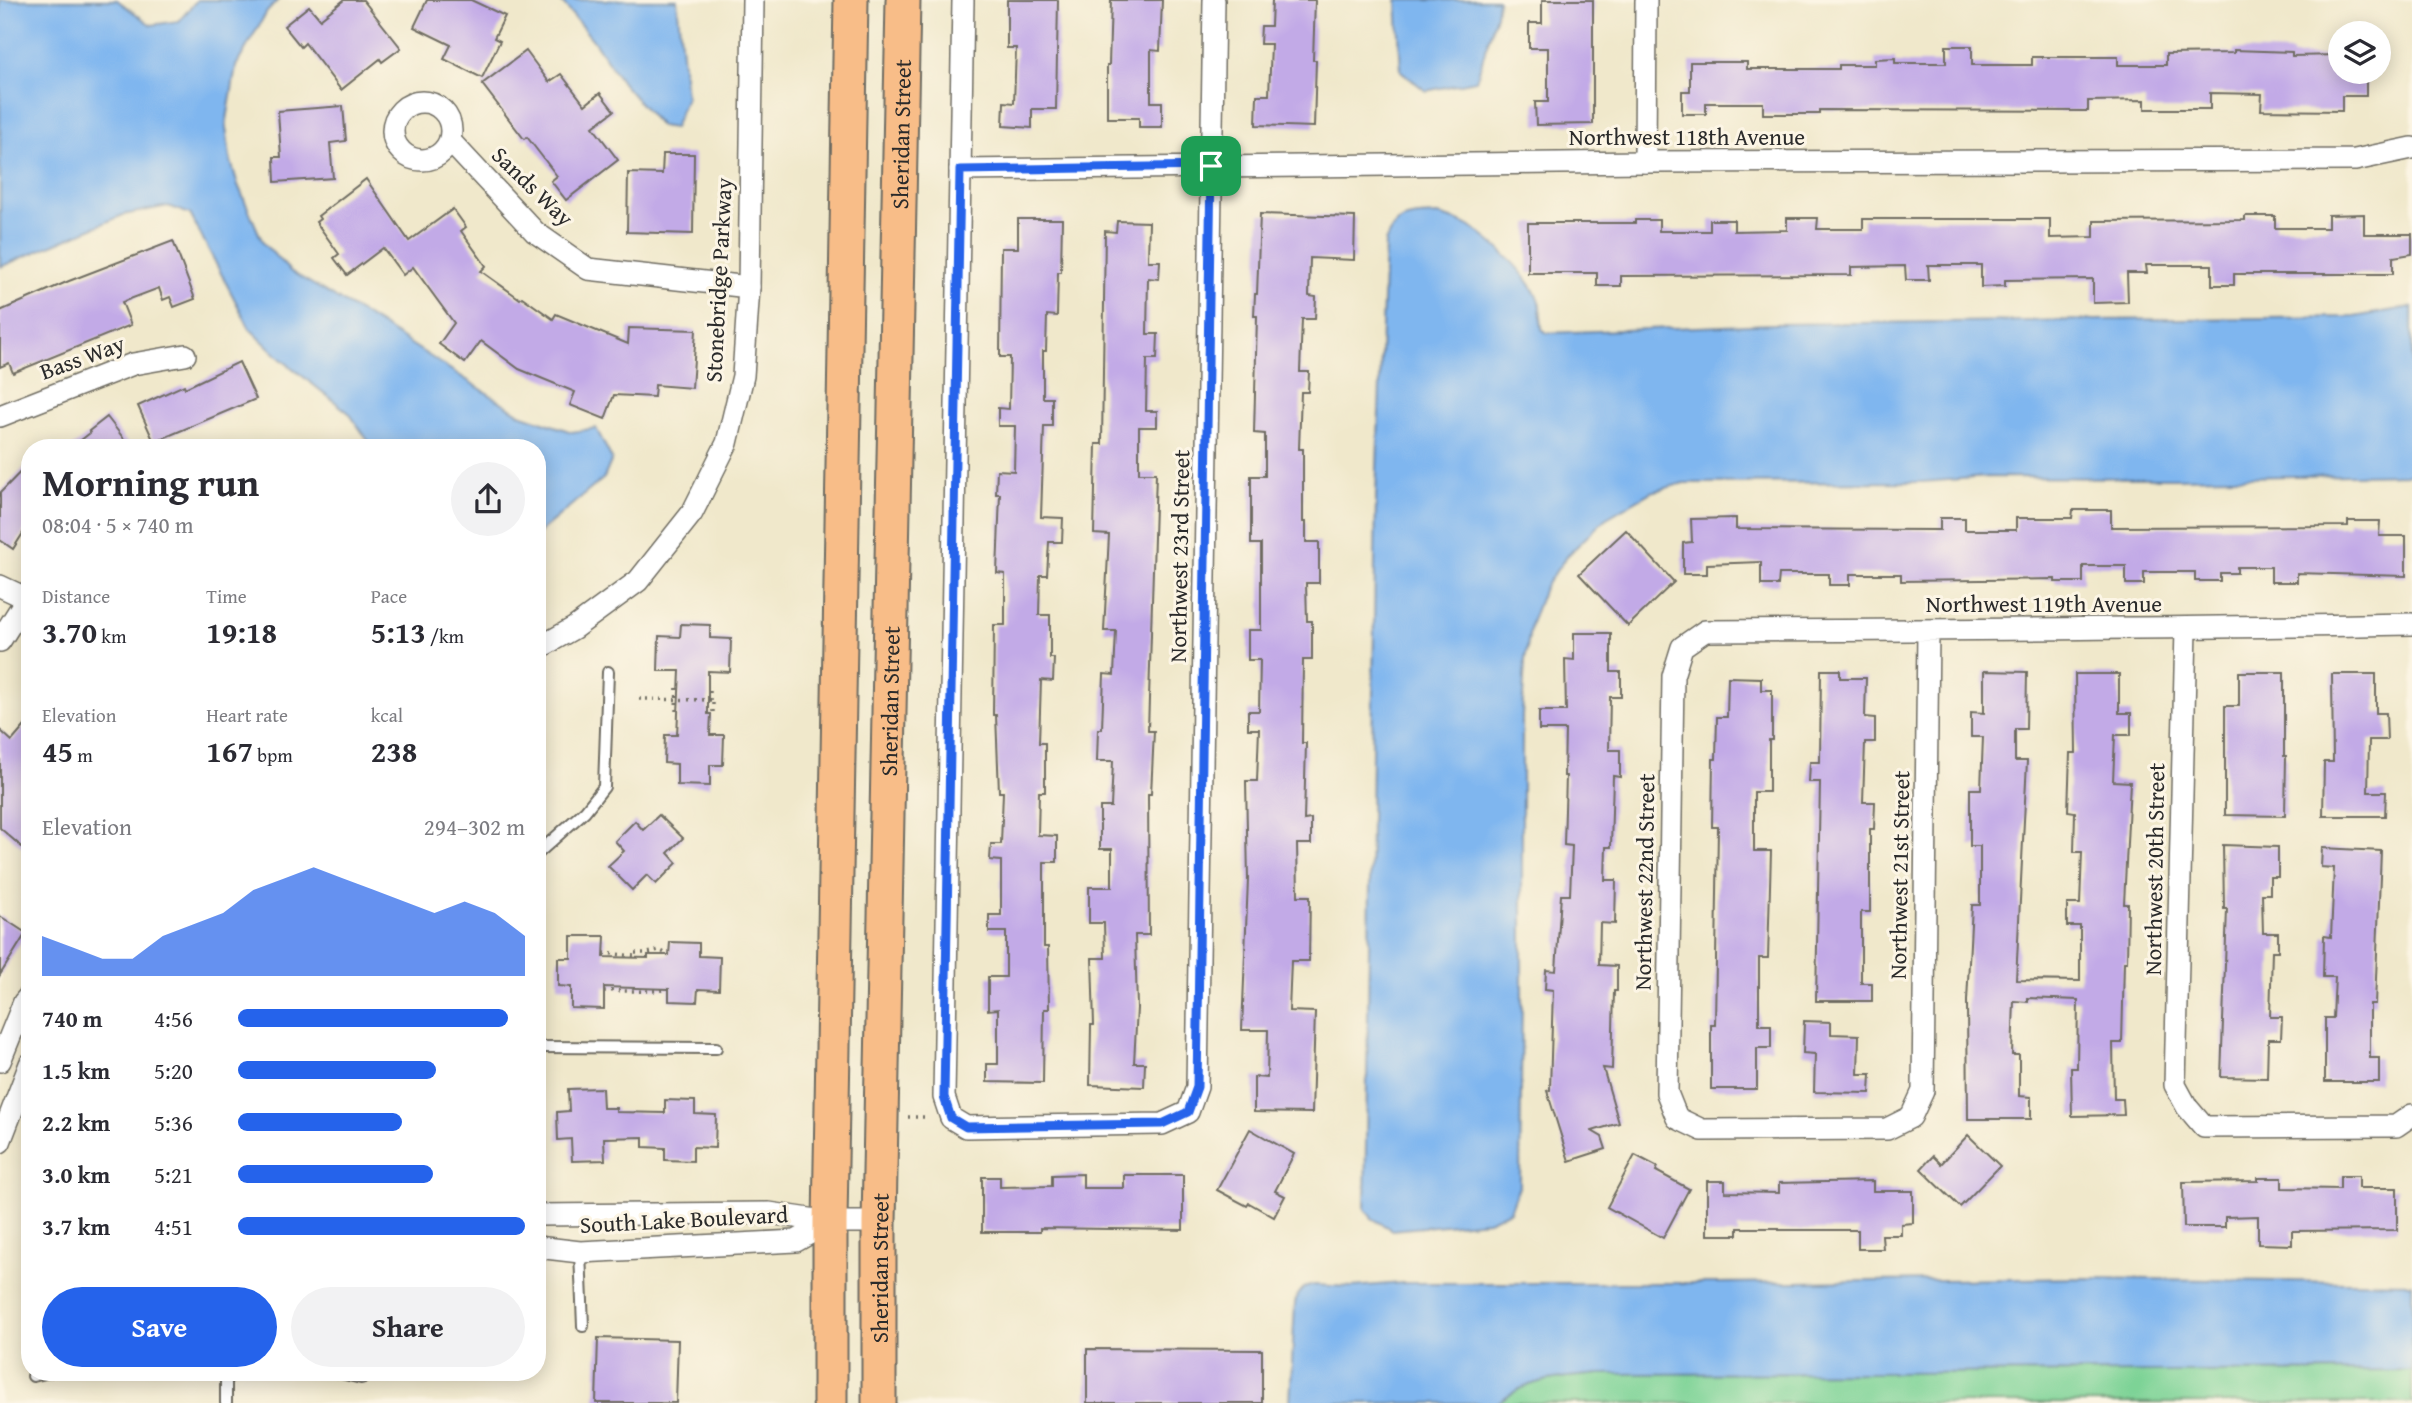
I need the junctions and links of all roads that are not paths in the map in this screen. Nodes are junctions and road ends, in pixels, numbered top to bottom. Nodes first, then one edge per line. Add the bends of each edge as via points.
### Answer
1 (753, 0) edge
2 (851, 0) edge
3 (903, 0) edge
4 (962, 0) edge
5 (1214, 0) edge
6 (1646, 0) edge
7 (450, 141) dead end
8 (2412, 148) edge
9 (1645, 162) junction
10 (1211, 166) junction
11 (848, 170) junction
12 (960, 170) junction
13 (900, 172) junction
14 (749, 287) junction
15 (185, 355) dead end
16 (0, 416) edge
17 (0, 586) edge
18 (21, 596) edge
19 (21, 609) edge
20 (2412, 624) edge
21 (2186, 629) junction
22 (1928, 630) junction
23 (0, 640) edge
24 (546, 644) edge
25 (1682, 647) joint
26 (608, 672) dead end
27 (546, 846) edge
28 (21, 1035) edge
29 (546, 1047) edge
30 (716, 1048) dead end
31 (1, 1059) edge
32 (21, 1065) edge
33 (21, 1088) edge
34 (2412, 1115) edge
35 (1677, 1118) joint
36 (0, 1142) edge
37 (546, 1215) edge
38 (830, 1222) junction
39 (879, 1222) junction
40 (546, 1248) edge
41 (580, 1252) junction
42 (583, 1326) dead end
43 (226, 1381) edge
44 (226, 1403) edge
45 (830, 1403) edge
46 (879, 1403) edge

1 - 14 street, Stonebridge Parkway
2 - 11 main road
3 - 13 main road, Sheridan Street
4 - 12 street
5 - 10 street, Northwest 23rd Street
6 - 9 street
7 - 14 street, Sands Way via 536,232 588,268
8 - 9 street, Northwest 118th Avenue via 2355,160
9 - 10 street, Northwest 118th Avenue
10 - 12 street, Northwest 118th Avenue
10 - 12 street, Northwest 23rd Street via 1197,1087 1188,1112 1162,1124 966,1127 951,1118 944,1097
11 - 13 main road
11 - 38 main road
13 - 39 main road, Sheridan Street
14 - 24 street, Stonebridge Parkway via 743,376 727,443 692,513 638,581
15 - 16 street, Bass Way via 133,364
17 - 18 street
19 - 23 street
20 - 21 street, Northwest 119th Avenue
21 - 22 street, Northwest 119th Avenue
21 - 34 street, Northwest 20th Street via 2175,1085 2204,1127 2396,1126
22 - 25 street, Northwest 119th Avenue via 1705,631
22 - 35 street, Northwest 21st Street via 1923,1091 1910,1117 1887,1129 1728,1130 1702,1130
25 - 35 street, Northwest 22nd Street via 1673,676 1667,1093
26 - 27 lane via 604,787
28 - 31 street
29 - 30 lane
31 - 32 street
33 - 36 street
37 - 38 street, South Lake Boulevard via 769,1213
38 - 39 street, South Lake Boulevard
38 - 41 street, South Lake Boulevard via 796,1241
38 - 45 main road
39 - 46 main road, Sheridan Street
40 - 41 street, South Lake Boulevard
41 - 42 lane
43 - 44 lane

